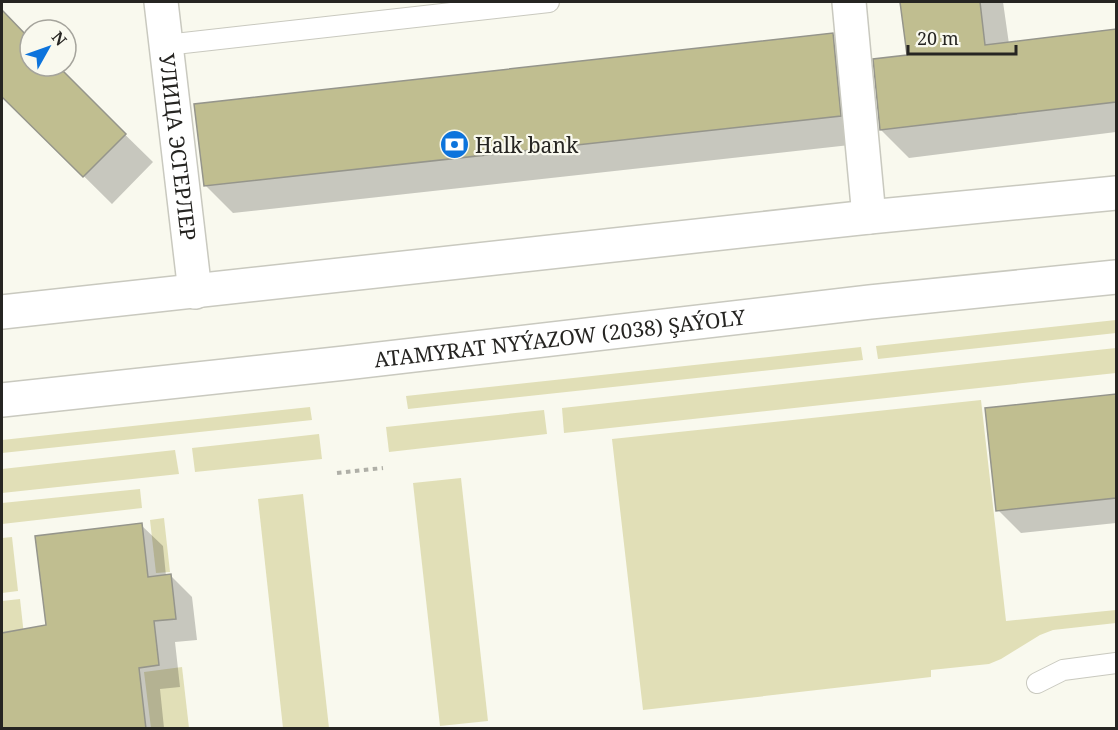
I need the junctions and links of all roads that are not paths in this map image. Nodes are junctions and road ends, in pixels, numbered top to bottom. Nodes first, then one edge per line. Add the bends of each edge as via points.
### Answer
1 (161, 2) edge
2 (549, 2) edge
3 (849, 2) edge
4 (166, 45) junction
5 (1116, 193) edge
6 (870, 217) junction
7 (1116, 277) edge
8 (195, 292) junction
9 (2, 312) edge
10 (2, 400) edge
11 (1116, 663) edge
12 (1037, 683) dead end

1 - 4 main road, УЛИЦА ЭСГЕРЛЕР
2 - 4 lane
3 - 6 main road
4 - 8 main road, УЛИЦА ЭСГЕРЛЕР
5 - 6 main road
6 - 8 main road
7 - 10 main road, ATAMYRAT NYÝAZOW (2038) ŞAÝOLY
8 - 9 main road
11 - 12 lane via 1063,670

